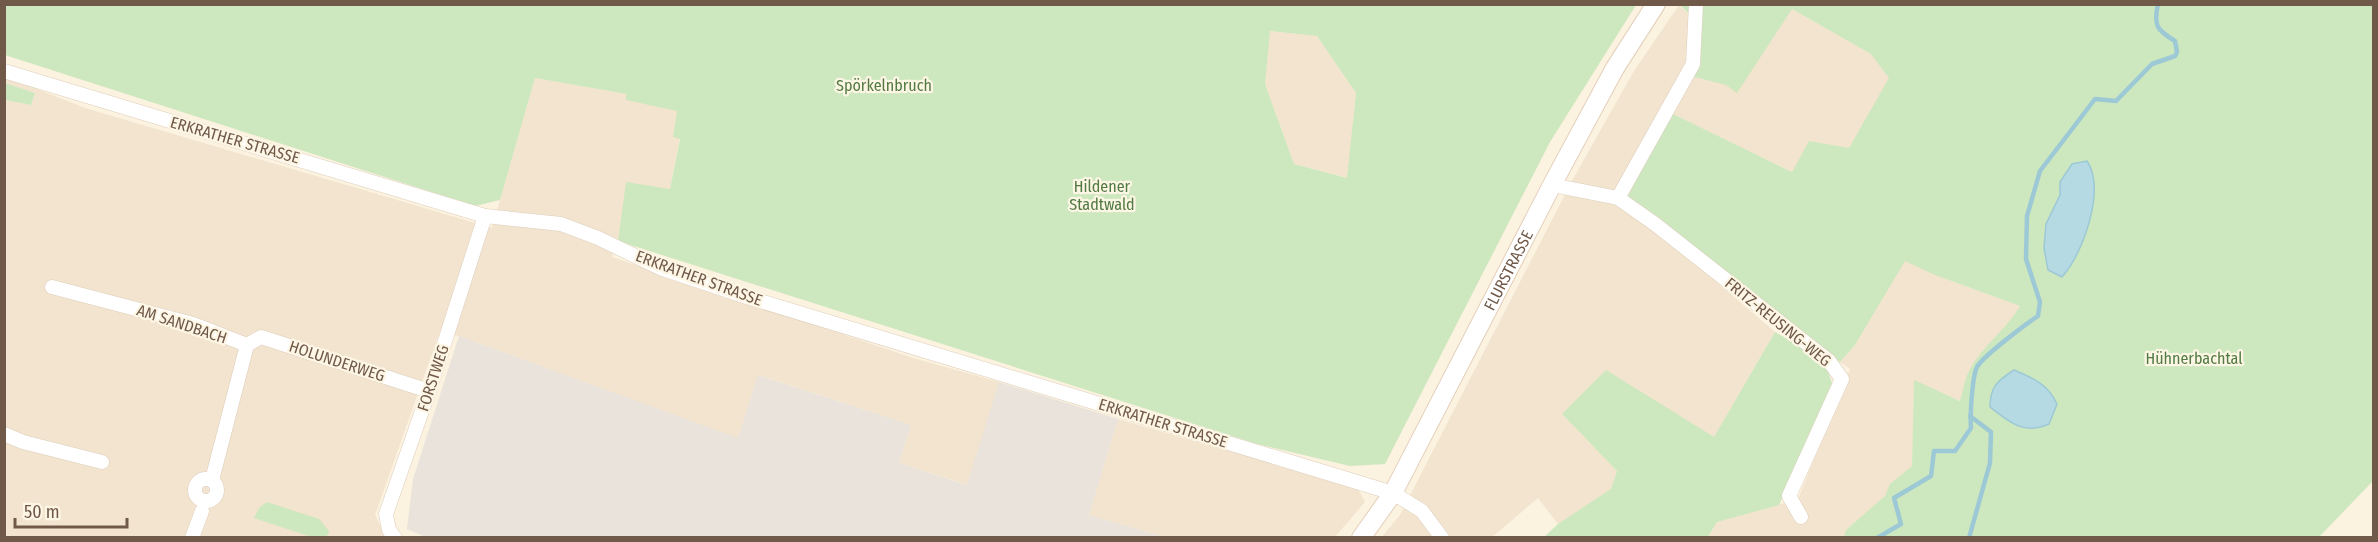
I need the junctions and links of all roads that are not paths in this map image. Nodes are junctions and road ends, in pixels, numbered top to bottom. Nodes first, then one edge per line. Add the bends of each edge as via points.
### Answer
1 (1656, 4) edge
2 (1696, 4) edge
3 (4, 71) edge
4 (1552, 184) junction
5 (1618, 198) junction
6 (485, 216) junction
7 (52, 287) dead end
8 (247, 345) junction
9 (429, 391) junction
10 (4, 435) edge
11 (102, 462) dead end
12 (212, 480) dead end
13 (1393, 493) junction
14 (202, 511) dead end
15 (1801, 517) dead end
16 (192, 537) edge
17 (395, 537) edge
18 (1361, 537) edge
19 (1442, 537) edge

1 - 4 main road, FLURSTRASSE via 1615,68
2 - 5 street via 1693,64
3 - 6 street, ERKRATHER STRASSE
4 - 5 street, FRITZ-REUSING-WEG
4 - 13 main road, FLURSTRASSE
5 - 15 street, FRITZ-REUSING-WEG via 1829,361 1842,379 1789,496
6 - 9 street, FORSTWEG
6 - 13 street, ERKRATHER STRASSE via 561,224 660,268 747,297
7 - 8 street, AM SANDBACH via 193,324
8 - 9 street, HOLUNDERWEG via 261,337
8 - 12 street, AM SANDBACH
9 - 17 street, FORSTWEG via 386,514 389,530
10 - 11 street
13 - 18 main road, FLURSTRASSE
13 - 19 street, ERKRATHER STRASSE via 1422,511
14 - 16 street

